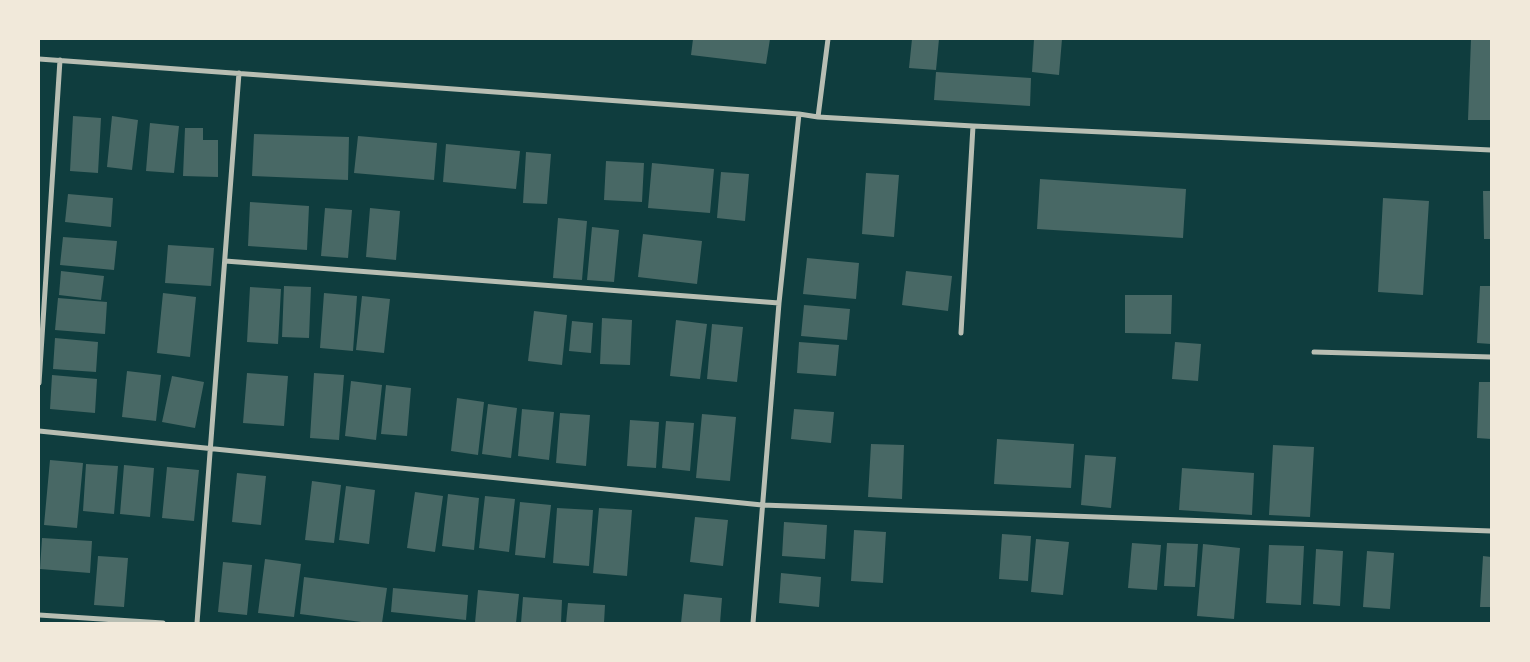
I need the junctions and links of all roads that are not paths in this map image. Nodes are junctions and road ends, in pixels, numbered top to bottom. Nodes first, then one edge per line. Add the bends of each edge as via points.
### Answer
1 (828, 39) edge
2 (39, 59) edge
3 (60, 60) junction
4 (239, 73) junction
5 (799, 114) junction
6 (818, 117) junction
7 (973, 126) junction
8 (1491, 150) edge
9 (225, 260) junction
10 (779, 303) junction
11 (960, 333) dead end
12 (1314, 352) dead end
13 (1491, 357) edge
14 (39, 383) edge
15 (39, 431) edge
16 (210, 448) junction
17 (762, 505) junction
18 (1491, 531) edge
19 (39, 615) edge
20 (164, 623) edge
21 (196, 623) edge
22 (753, 623) edge

1 - 6 street
2 - 3 street
3 - 4 street
3 - 14 street
4 - 5 street
4 - 9 street
5 - 6 street
5 - 10 street
6 - 7 street
7 - 8 street
7 - 11 street
9 - 10 street
9 - 16 street
10 - 17 street
12 - 13 street
15 - 16 street
16 - 17 street
16 - 21 street
17 - 18 street
17 - 22 street
19 - 20 street

